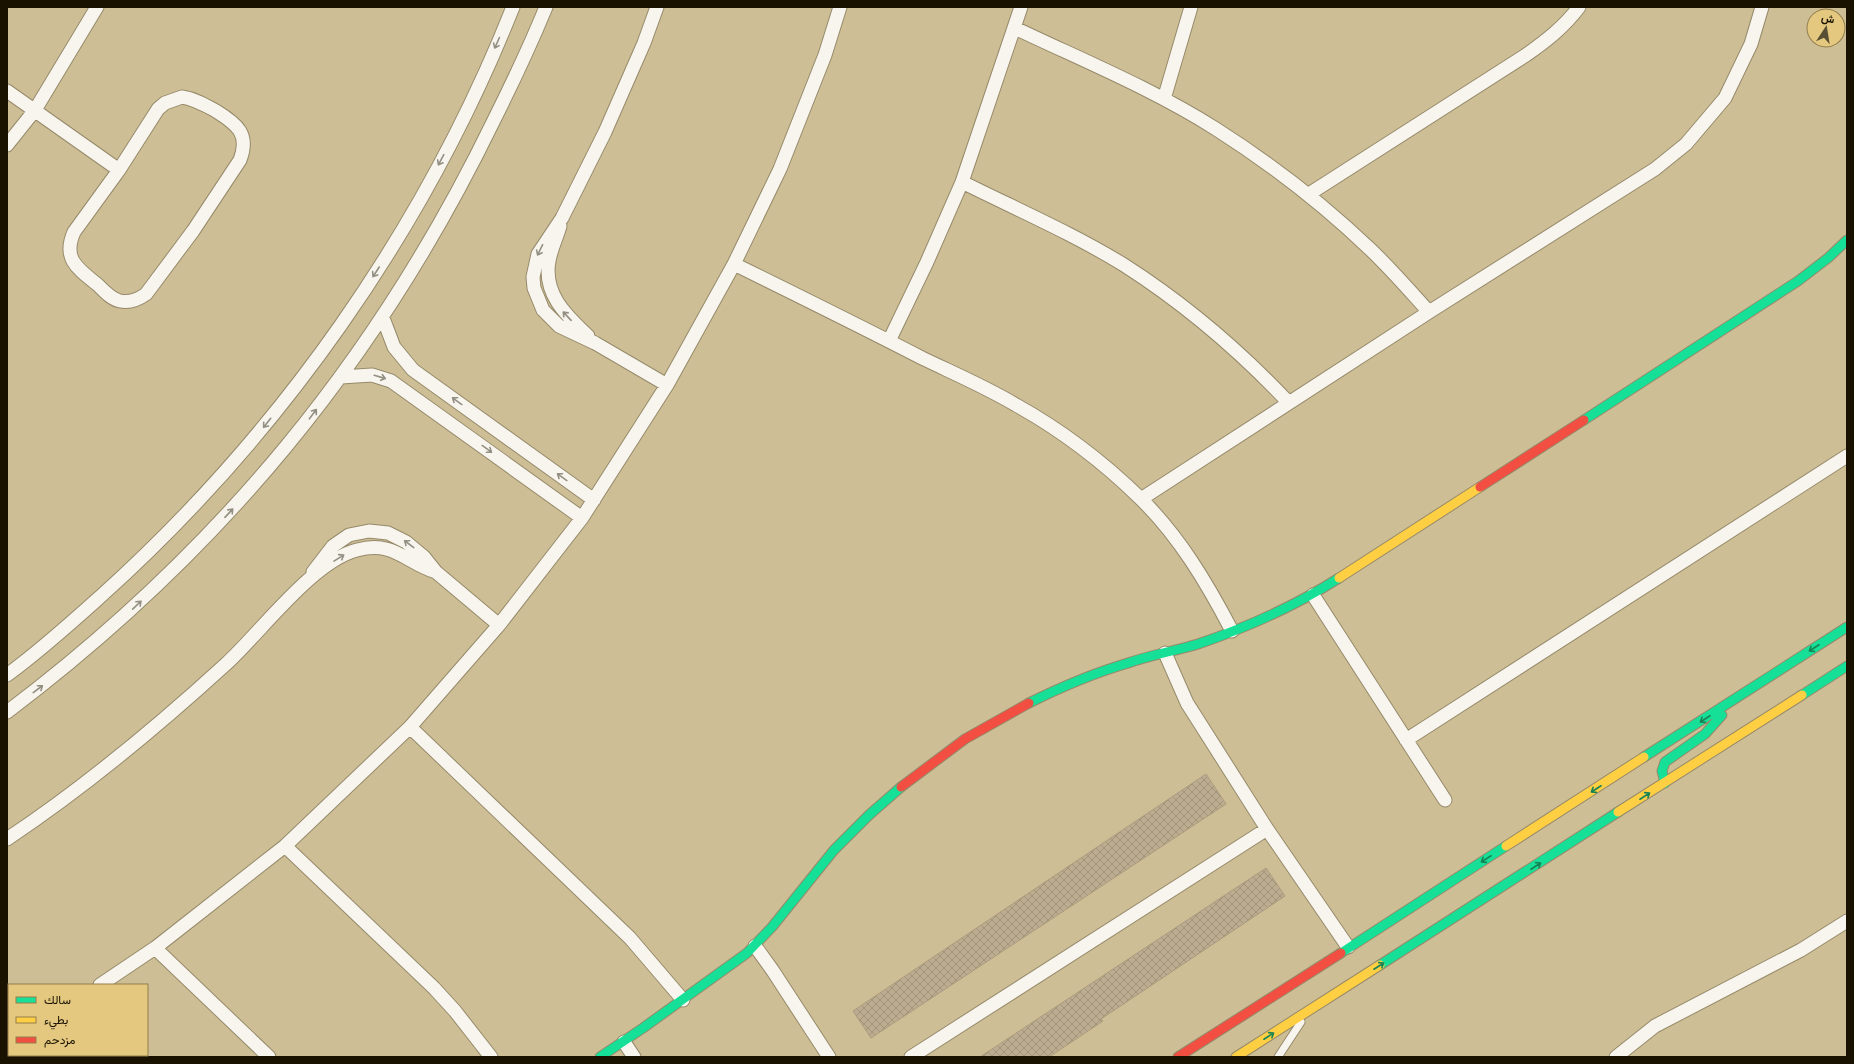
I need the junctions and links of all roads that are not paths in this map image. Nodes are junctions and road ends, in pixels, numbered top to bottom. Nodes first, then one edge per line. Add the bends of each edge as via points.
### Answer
1 (97, 7) edge
2 (513, 7) edge
3 (546, 7) edge
4 (657, 7) edge
5 (840, 7) edge
6 (1021, 7) edge
7 (1191, 7) edge
8 (1579, 7) edge
9 (1762, 7) edge
10 (1015, 28) junction
11 (7, 91) edge
12 (1164, 99) junction
13 (35, 110) junction
14 (7, 145) edge
15 (119, 170) junction
16 (962, 182) junction
17 (1309, 194) junction
18 (1847, 240) edge
19 (734, 264) junction
20 (1429, 312) junction
21 (383, 318) junction
22 (889, 341) junction
23 (341, 377) junction
24 (667, 385) junction
25 (1289, 403) junction
26 (479, 417) junction
27 (466, 434) junction
28 (1847, 456) edge
29 (1141, 499) junction
30 (594, 500) junction
31 (582, 518) junction
32 (1313, 595) junction
33 (499, 625) junction
34 (1847, 627) edge
35 (1232, 631) junction
36 (1165, 653) junction
37 (1847, 666) edge
38 (7, 675) edge
39 (1727, 705) junction
40 (7, 712) edge
41 (410, 727) junction
42 (1406, 740) junction
43 (1665, 783) junction
44 (1445, 800) dead end
45 (1267, 829) junction
46 (7, 839) edge
47 (284, 846) junction
48 (1847, 921) edge
49 (755, 946) junction
50 (1348, 947) junction
51 (155, 948) junction
52 (101, 984) edge
53 (683, 1000) junction
54 (1309, 1011) junction
55 (624, 1042) junction
56 (269, 1057) edge
57 (491, 1057) edge
58 (600, 1057) edge
59 (634, 1057) edge
60 (829, 1057) edge
61 (911, 1057) edge
62 (1178, 1057) edge
63 (1236, 1057) edge
64 (1278, 1057) edge
65 (1616, 1057) edge

1 - 13 street
2 -> 38 street via 484,73 422,194 352,310 312,366 258,434 195,505 139,562
3 - 21 street via 509,91 470,169
4 - 24 street via 605,132 562,218 538,254 533,277 540,305 550,319
5 - 19 street via 825,55 780,168
6 - 10 street
7 - 12 street
8 - 17 street via 1549,39 1526,55
9 - 20 street via 1751,44 1725,98 1686,144 1655,169
10 - 12 street
10 - 16 street
11 - 13 street
12 - 17 street via 1263,160
13 - 14 street
13 - 15 street
15 - 15 street via 74,232 70,249 75,266 112,297 120,301 129,301 146,294 193,230 240,160 244,150 243,140 234,122 200,102 182,97 173,99 158,110
16 - 22 street
16 - 25 street via 1086,244 1153,284 1226,341
17 - 20 street via 1371,250
18 - 32 street via 1798,281
19 - 22 street
19 - 24 street
20 - 25 street
21 - 23 street
26 -> 21 street via 406,363 394,347
22 - 29 street via 1015,404 1060,432 1102,464
23 -> 27 street via 372,375 391,381
40 -> 23 street via 122,619 195,550 303,428
24 - 30 street
25 - 29 street
26 - 27 street
30 -> 26 street
27 -> 31 street
28 - 42 street
29 - 35 street via 1190,558
30 - 31 street
31 - 33 street
32 - 35 street
32 - 42 street
33 - 41 street
33 - 46 street via 436,572 402,554 369,547 348,552 308,581 228,663 142,739 52,809
34 -> 39 street
35 - 36 street
36 - 45 street via 1187,703
36 - 49 street via 1066,685 1014,709 933,761 890,795 845,838
37 - 43 street
39 - 43 street via 1705,734 1665,762 1662,771
39 -> 50 street
41 - 47 street
41 - 53 street via 630,938
42 - 44 street
54 -> 43 street
45 - 50 street
45 - 61 street
47 - 51 street
47 - 57 street via 439,994 475,1034
48 - 65 street via 1801,950 1655,1026
49 - 53 street
49 - 60 street
50 - 62 street
51 - 52 street
51 - 56 street
53 - 55 street
63 -> 54 street
54 - 64 lane
55 - 58 street
55 - 59 street

